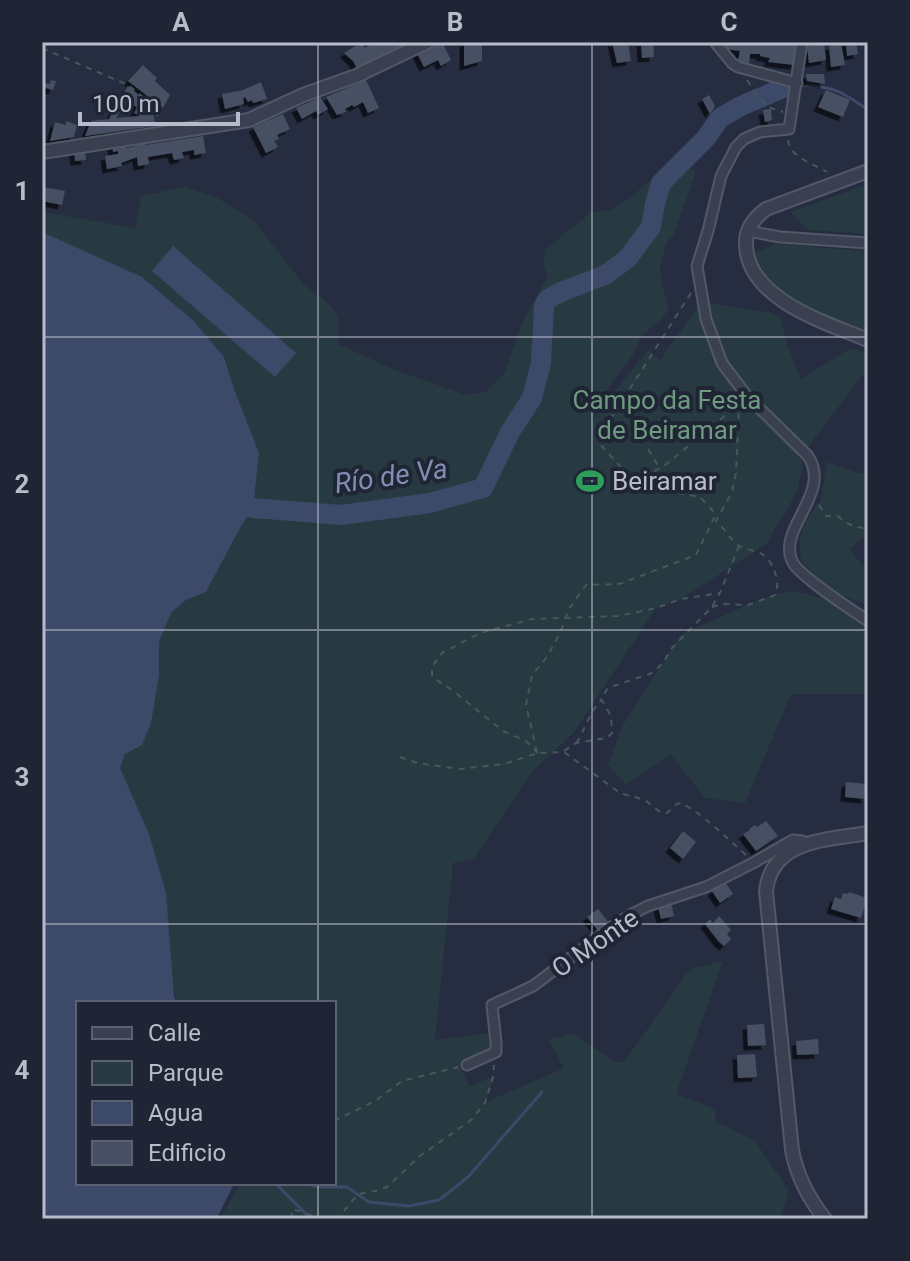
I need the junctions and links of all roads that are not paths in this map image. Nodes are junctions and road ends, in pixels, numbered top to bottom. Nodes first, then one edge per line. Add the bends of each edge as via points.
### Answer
1 (715, 42) edge
2 (802, 42) edge
3 (422, 43) edge
4 (797, 83) junction
5 (42, 152) edge
6 (868, 171) edge
7 (748, 231) junction
8 (868, 243) edge
9 (868, 340) edge
10 (868, 621) edge
11 (867, 834) edge
12 (807, 843) junction
13 (753, 863) junction
14 (770, 876) junction
15 (467, 1065) road end
16 (825, 1219) edge

1 - 4 street via 738,67
2 - 4 street
3 - 5 street via 249,120
4 - 10 street via 789,129 744,139 721,176 697,266 699,282 722,363 814,465 812,494 790,541 792,559 815,583
6 - 7 street via 766,209
7 - 8 street
7 - 9 street via 750,265 767,288 797,310
11 - 12 street
12 - 13 street via 793,840
12 - 14 street via 782,858
13 - 14 street
13 - 15 street, O Monte via 632,914 533,986 492,1005 496,1052
14 - 16 street via 766,898 792,1150 804,1187

